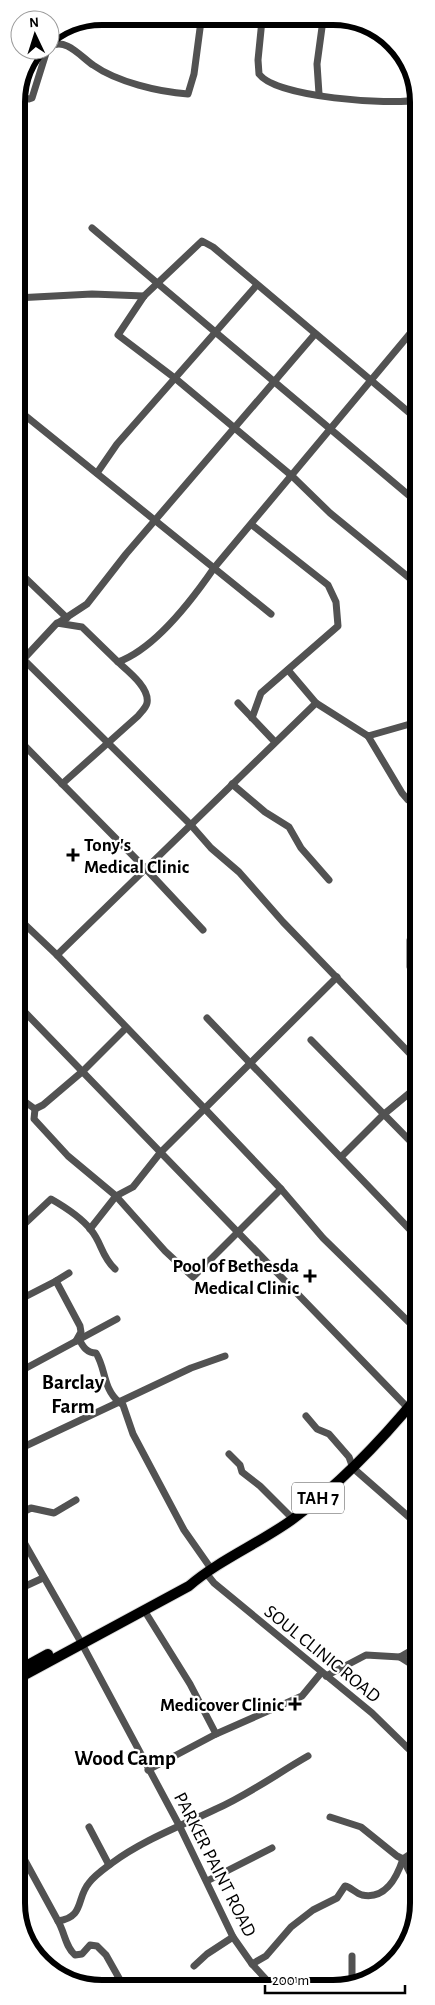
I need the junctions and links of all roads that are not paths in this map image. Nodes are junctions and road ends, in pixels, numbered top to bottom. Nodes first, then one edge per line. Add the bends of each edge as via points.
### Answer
1 (200, 25) edge
2 (262, 25) edge
3 (322, 25) edge
4 (60, 44) edge
5 (44, 60) edge
6 (319, 94) junction
7 (25, 99) edge
8 (410, 100) edge
9 (92, 228) dead end
10 (157, 283) junction
11 (256, 286) junction
12 (144, 296) junction
13 (25, 298) edge
14 (215, 332) junction
15 (315, 334) junction
16 (410, 334) edge
17 (176, 379) junction
18 (273, 381) junction
19 (371, 381) junction
20 (410, 413) edge
21 (25, 416) edge
22 (234, 427) junction
23 (330, 431) junction
24 (97, 473) junction
25 (292, 476) junction
26 (410, 496) edge
27 (155, 521) junction
28 (252, 525) junction
29 (214, 568) junction
30 (410, 578) edge
31 (25, 579) edge
32 (272, 614) dead end
33 (66, 618) junction
34 (57, 623) junction
35 (25, 656) edge
36 (25, 662) edge
37 (118, 662) junction
38 (288, 670) junction
39 (238, 703) dead end
40 (316, 703) junction
41 (252, 718) junction
42 (410, 724) edge
43 (368, 736) junction
44 (275, 742) junction
45 (108, 744) junction
46 (25, 746) edge
47 (62, 784) junction
48 (232, 784) junction
49 (410, 801) edge
50 (190, 824) junction
51 (146, 868) junction
52 (329, 880) dead end
53 (25, 925) edge
54 (203, 930) dead end
55 (57, 955) junction
56 (337, 978) junction
57 (25, 1012) edge
58 (207, 1018) dead end
59 (126, 1028) junction
60 (311, 1040) dead end
61 (410, 1054) edge
62 (249, 1064) junction
63 (83, 1071) junction
64 (410, 1093) edge
65 (25, 1102) edge
66 (205, 1108) junction
67 (35, 1109) junction
68 (383, 1115) junction
69 (410, 1141) edge
70 (160, 1153) junction
71 (341, 1157) junction
72 (281, 1189) junction
73 (116, 1196) junction
74 (25, 1223) edge
75 (90, 1229) junction
76 (410, 1230) edge
77 (237, 1233) junction
78 (115, 1269) dead end
79 (69, 1273) dead end
80 (56, 1281) junction
81 (25, 1297) edge
82 (117, 1319) dead end
83 (410, 1323) edge
84 (77, 1340) junction
85 (225, 1356) dead end
86 (25, 1369) edge
87 (119, 1402) junction
88 (410, 1406) edge
89 (408, 1408) junction
90 (306, 1416) dead end
91 (25, 1446) edge
92 (229, 1454) dead end
93 (353, 1468) junction
94 (76, 1500) dead end
95 (25, 1511) edge
96 (410, 1518) edge
97 (293, 1519) junction
98 (25, 1544) edge
99 (206, 1574) junction
100 (44, 1578) junction
101 (25, 1586) edge
102 (144, 1610) junction
103 (80, 1641) junction
104 (410, 1651) edge
105 (400, 1657) junction
106 (410, 1664) edge
107 (25, 1667) edge
108 (25, 1674) edge
109 (324, 1674) junction
110 (216, 1734) junction
111 (410, 1743) edge
112 (407, 1746) junction
113 (410, 1750) edge
114 (308, 1756) dead end
115 (148, 1770) junction
116 (330, 1817) dead end
117 (179, 1825) junction
118 (89, 1827) dead end
119 (272, 1848) dead end
120 (410, 1854) edge
121 (403, 1859) junction
122 (25, 1861) edge
123 (109, 1865) junction
124 (410, 1872) edge
125 (207, 1881) junction
126 (58, 1921) junction
127 (233, 1937) junction
128 (352, 1956) dead end
129 (252, 1964) junction
130 (194, 1966) dead end
131 (352, 1977) edge
132 (120, 1980) edge
133 (267, 1980) edge

1 - 4 street via 188,94 133,83 92,65
2 - 6 street via 258,60 261,77 282,88
3 - 6 street via 317,64
5 - 7 street via 32,98
6 - 8 street via 382,102
9 - 10 street
10 - 11 street via 202,241
10 - 12 street
10 - 14 street
11 - 14 street
11 - 15 street
12 - 13 street via 92,294
12 - 17 street via 118,335
14 - 17 street
14 - 18 street
15 - 18 street
15 - 19 street
16 - 19 street
17 - 22 street
17 - 24 street via 117,444
18 - 22 street
18 - 23 street
19 - 20 street
19 - 23 street
21 - 24 street
22 - 25 street
22 - 27 street
23 - 25 street
23 - 26 street
24 - 27 street
25 - 28 street
25 - 30 street
27 - 29 street
27 - 33 street via 88,604
28 - 29 street
28 - 38 street via 328,585 336,602 338,626
29 - 32 street
29 - 37 street via 188,605 132,657
31 - 33 street
33 - 34 street
34 - 35 street
34 - 37 street via 82,627
36 - 45 street
37 - 45 street via 140,685 148,700 147,706
38 - 40 street
38 - 41 street via 261,693
39 - 41 street
40 - 43 street
40 - 44 street
41 - 44 street
42 - 43 street
43 - 49 street
44 - 48 street
45 - 47 street
45 - 50 street
46 - 47 street
47 - 51 street
48 - 50 street
48 - 52 street via 265,812 289,826 301,848
50 - 51 street
50 - 56 street
51 - 54 street
51 - 55 street
53 - 55 street
55 - 59 street
56 - 61 street
56 - 62 street
57 - 63 street
58 - 62 street
59 - 63 street
59 - 66 street
60 - 68 street
62 - 66 street
62 - 71 street
63 - 67 street
63 - 70 street
64 - 68 street
65 - 67 street
66 - 70 street
66 - 72 street
67 - 73 street via 34,1119 68,1156
68 - 69 street
68 - 71 street
70 - 73 street via 133,1187
70 - 77 street
71 - 76 street
72 - 77 street
72 - 83 street via 323,1238
73 - 75 street
73 - 77 street via 165,1252 192,1277
74 - 75 street via 51,1199 69,1209
75 - 78 street via 105,1260
77 - 89 street
79 - 80 street
80 - 81 street
80 - 84 street via 80,1326
82 - 84 street
84 - 86 street
84 - 87 street, SOUL CLINIC ROAD via 90,1353 96,1353 104,1369 108,1390
85 - 87 street via 190,1368
87 - 91 street
87 - 99 street, SOUL CLINIC ROAD
88 - 89 highway, TAH 7
89 - 93 highway, TAH 7 via 372,1451
90 - 93 street via 317,1429 330,1434 349,1457
92 - 97 street via 242,1472
93 - 96 street
93 - 97 highway, TAH 7
94 - 95 street via 54,1513 31,1508
97 - 99 highway, TAH 7
98 - 100 street, PARKER PAINT ROAD
99 - 102 highway, TAH 7
99 - 103 highway, TAH 7 via 186,1581
99 - 109 street, SOUL CLINIC ROAD
100 - 101 street
100 - 103 street, PARKER PAINT ROAD
102 - 103 highway, TAH 7
102 - 110 street via 190,1684
103 - 107 highway, TAH 7
103 - 108 highway, TAH 7
103 - 115 street, PARKER PAINT ROAD
104 - 105 street
105 - 106 street
105 - 109 street via 366,1656
109 - 110 street via 302,1696
109 - 112 street, SOUL CLINIC ROAD
110 - 115 street
111 - 112 street
112 - 113 street, SOUL CLINIC ROAD
114 - 117 street via 218,1809
115 - 117 street, PARKER PAINT ROAD
116 - 121 street via 361,1827
117 - 123 street
117 - 125 street, PARKER PAINT ROAD
118 - 123 street
119 - 125 street
120 - 121 street
121 - 124 street
121 - 129 street via 395,1880 388,1887 366,1896 345,1886 336,1898 291,1927 266,1956
122 - 126 street
123 - 126 street via 89,1883 80,1906 71,1918
125 - 127 street, PARKER PAINT ROAD
126 - 132 street via 68,1949 75,1955 82,1954 90,1946 97,1946
127 - 129 street, PARKER PAINT ROAD
127 - 130 street
128 - 131 street
129 - 133 street, PARKER PAINT ROAD

